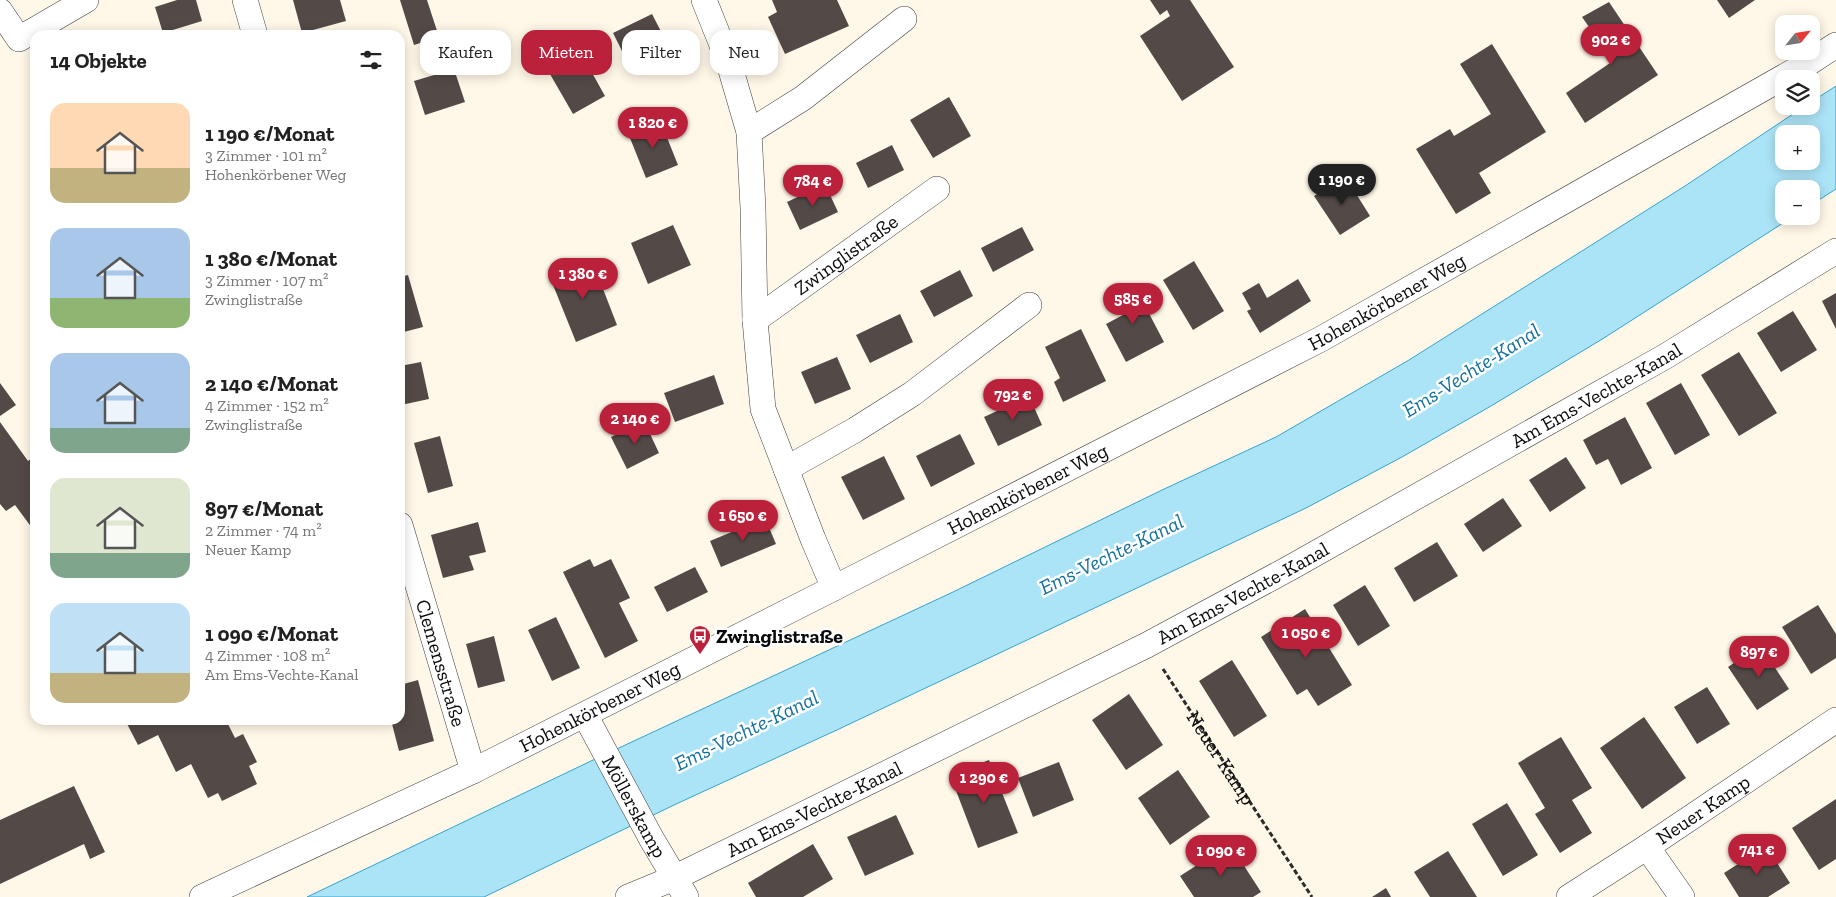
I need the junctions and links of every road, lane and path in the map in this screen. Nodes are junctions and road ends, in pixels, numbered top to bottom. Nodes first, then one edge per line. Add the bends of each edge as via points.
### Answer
1 (86, 0) edge
2 (245, 0) edge
3 (704, 0) edge
4 (0, 11) edge
5 (904, 19) dead end
6 (36, 30) edge
7 (254, 30) edge
8 (30, 33) edge
9 (1836, 45) edge
10 (749, 132) junction
11 (937, 188) dead end
12 (1836, 251) edge
13 (1029, 305) dead end
14 (755, 320) junction
15 (786, 469) junction
16 (405, 542) edge
17 (834, 588) junction
18 (1147, 645) junction
19 (585, 715) junction
20 (1836, 720) edge
21 (473, 771) junction
22 (1647, 847) junction
23 (680, 887) edge
24 (202, 897) edge
25 (628, 897) edge
26 (1312, 897) edge
27 (1569, 897) edge
28 (1682, 897) edge

1 - 6 street
2 - 7 street
3 - 10 street via 728,60
4 - 8 street via 19,40
5 - 10 street via 803,98
9 - 17 street, Hohenkörbener Weg via 1320,339
10 - 14 street via 754,208
11 - 14 street, Zwinglistraße
12 - 18 street, Am Ems-Vechte-Kanal via 1666,356
13 - 15 street via 912,394
14 - 15 street via 763,409
15 - 17 street
16 - 21 street, Clemensstraße
17 - 19 street, Hohenkörbener Weg
18 - 23 street, Am Ems-Vechte-Kanal
18 - 26 path, Neuer Kamp
19 - 21 street, Hohenkörbener Weg
19 - 23 street, Möllerskamp
20 - 22 street, Neuer Kamp
21 - 24 street, Hohenkörbener Weg
22 - 27 street, Neuer Kamp
22 - 28 street
23 - 25 street, Am Ems-Vechte-Kanal

